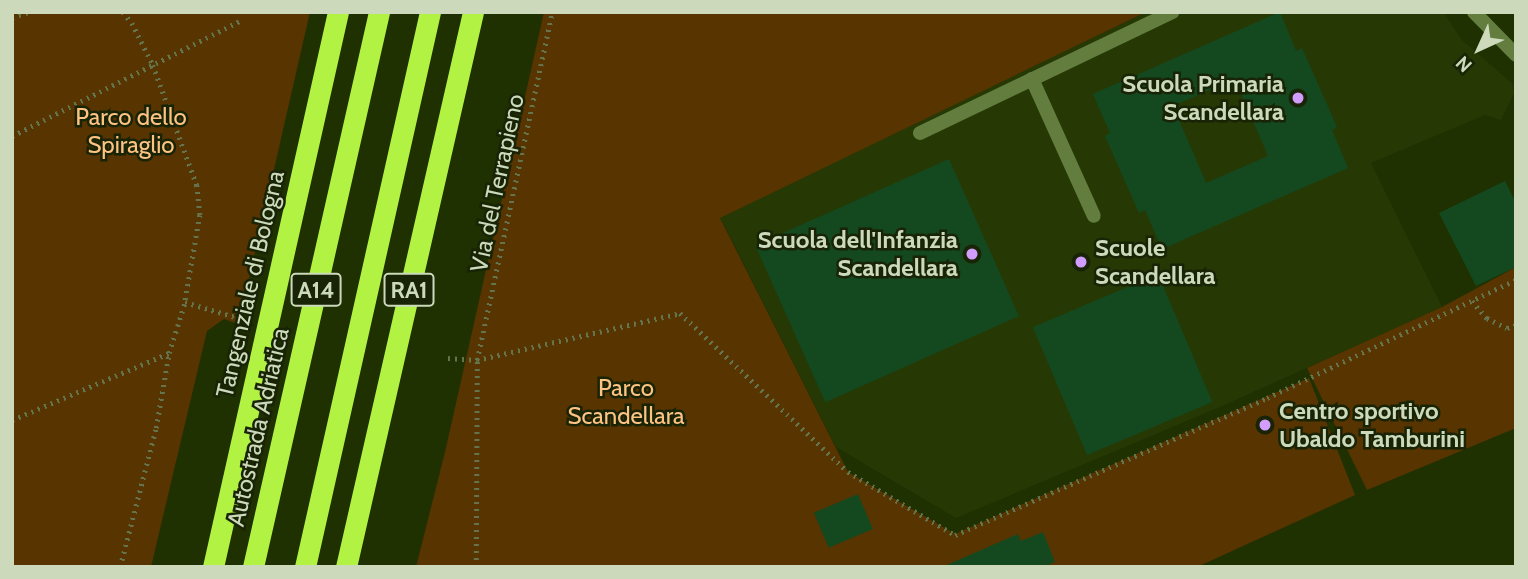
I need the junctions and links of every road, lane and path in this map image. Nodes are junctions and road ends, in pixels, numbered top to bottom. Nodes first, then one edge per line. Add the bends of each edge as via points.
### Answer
1 (28, 12) edge
2 (123, 12) edge
3 (338, 12) edge
4 (379, 12) edge
5 (430, 12) edge
6 (472, 12) edge
7 (552, 12) edge
8 (1173, 12) edge
9 (1474, 12) edge
10 (12, 18) edge
11 (240, 21) dead end
12 (1516, 55) edge
13 (153, 65) junction
14 (1032, 79) junction
15 (920, 133) dead end
16 (12, 136) edge
17 (1094, 216) dead end
18 (1516, 280) edge
19 (1472, 301) junction
20 (185, 302) junction
21 (242, 319) dead end
22 (1516, 325) edge
23 (169, 353) junction
24 (448, 358) dead end
25 (477, 360) junction
26 (12, 420) edge
27 (120, 567) edge
28 (213, 567) edge
29 (253, 567) edge
30 (305, 567) edge
31 (346, 567) edge
32 (476, 567) edge

1 - 10 path
2 - 13 path
3 - 28 highway, Tangenziale di Bologna
4 - 29 highway, Autostrada Adriatica / A14
5 - 30 highway, A14
6 - 31 highway, RA1
7 - 25 path, Via del Terrapieno
8 - 14 street
9 - 12 street
11 - 13 path
13 - 16 path
13 - 20 path via 197,185 200,215
14 - 15 street
14 - 17 street
18 - 19 path
19 - 22 path via 1487,318 1507,328
19 - 25 path via 955,535 848,472 680,313
20 - 21 path
20 - 23 path
23 - 26 path
23 - 27 path via 156,428
24 - 25 path
25 - 32 path, Via del Terrapieno

